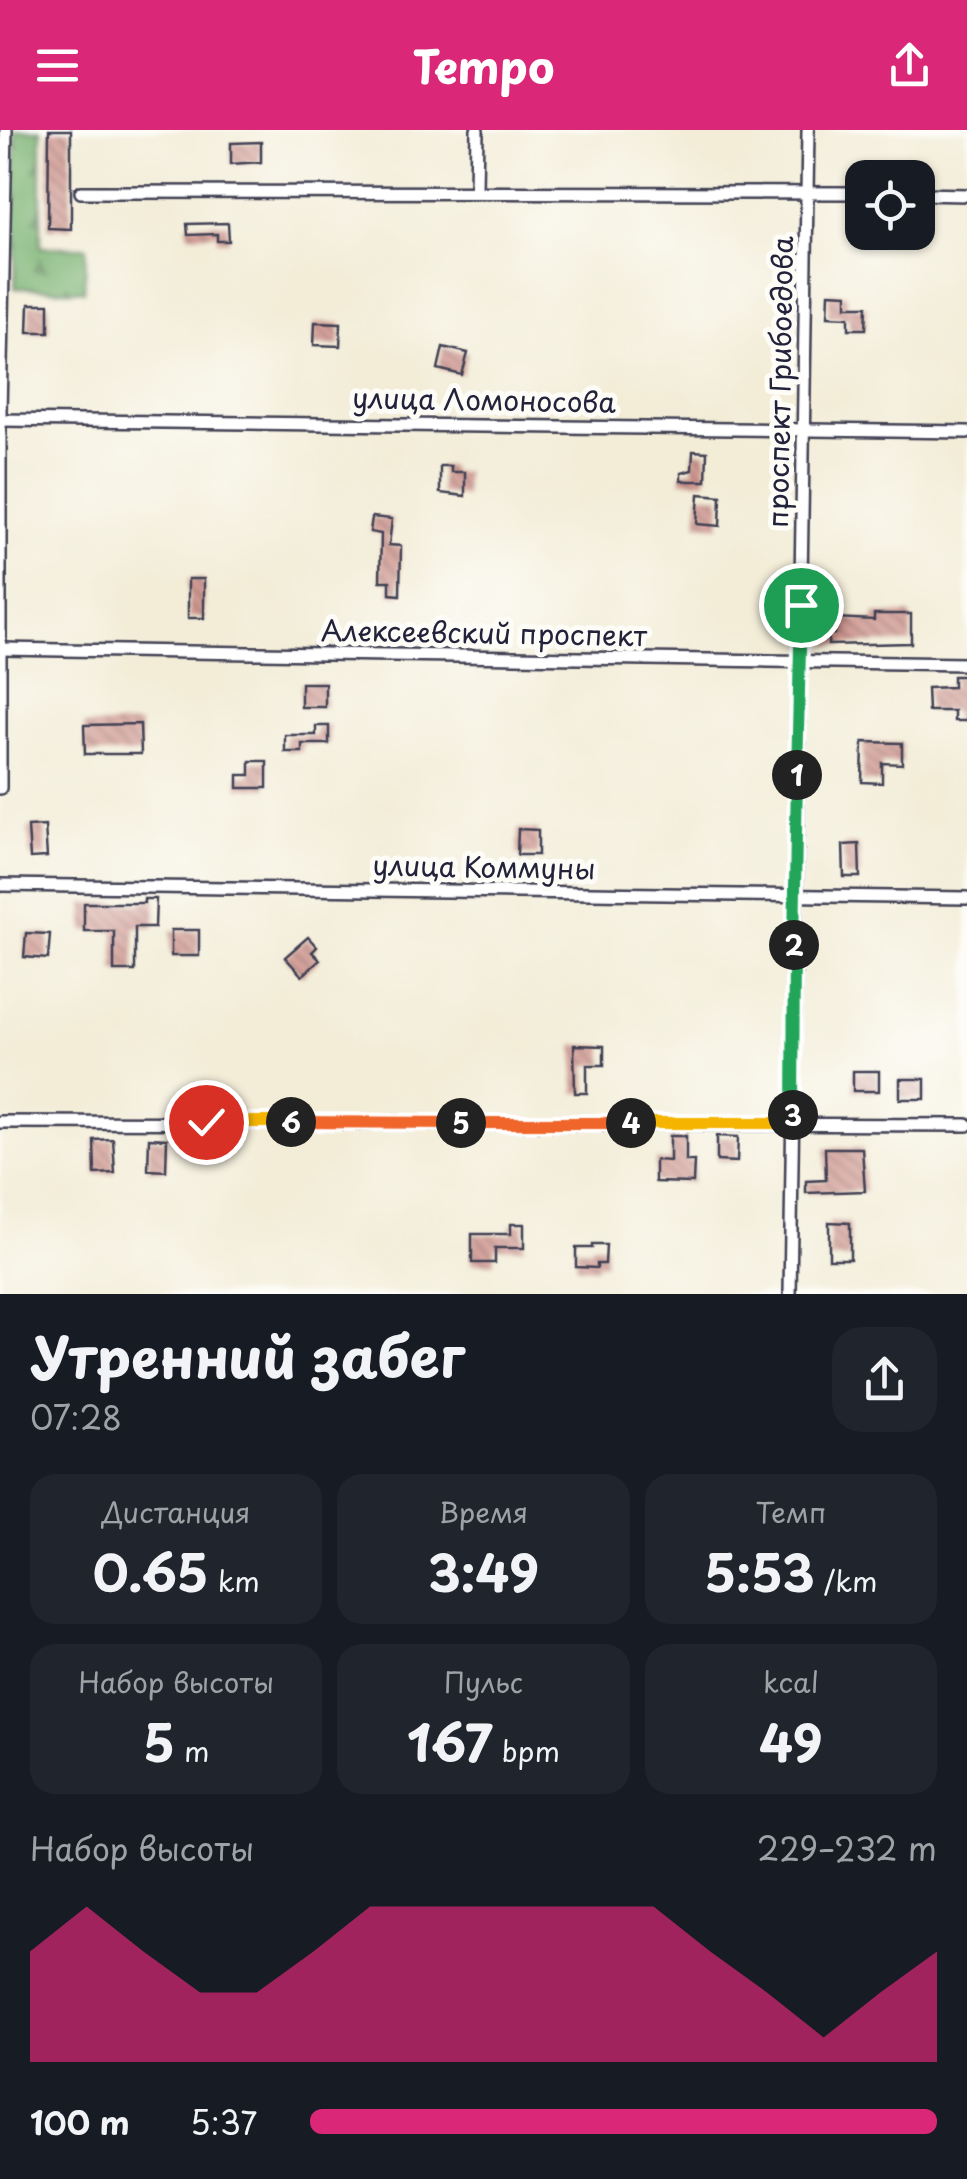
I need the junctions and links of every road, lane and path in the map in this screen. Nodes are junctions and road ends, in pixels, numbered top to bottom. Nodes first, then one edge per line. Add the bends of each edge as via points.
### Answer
1 (6, 130) edge
2 (477, 130) edge
3 (808, 130) edge
4 (476, 190) junction
5 (81, 192) dead end
6 (808, 192) junction
7 (845, 193) edge
8 (935, 194) edge
9 (967, 195) edge
10 (0, 412) edge
11 (0, 420) edge
12 (804, 428) junction
13 (967, 432) edge
14 (1, 649) edge
15 (800, 663) junction
16 (967, 664) edge
17 (0, 788) edge
18 (0, 884) edge
19 (795, 895) junction
20 (967, 898) edge
21 (0, 1122) edge
22 (793, 1123) junction
23 (967, 1125) edge
24 (790, 1294) edge

1 - 10 street
2 - 4 street
3 - 6 street, проспект Грибоедова
4 - 5 street
4 - 6 street
6 - 7 street
6 - 12 street, проспект Грибоедова
8 - 9 street
10 - 11 street
11 - 12 street, улица Ломоносова
11 - 14 street
12 - 13 street, улица Ломоносова
12 - 15 street, проспект Грибоедова
14 - 15 street, Алексеевский проспект
14 - 17 street
15 - 16 street, Алексеевский проспект
15 - 19 street, проспект Грибоедова
18 - 19 street, улица Коммуны
19 - 20 street, улица Коммуны
19 - 22 street, проспект Грибоедова
21 - 22 street
22 - 23 street
22 - 24 street, проспект Грибоедова

